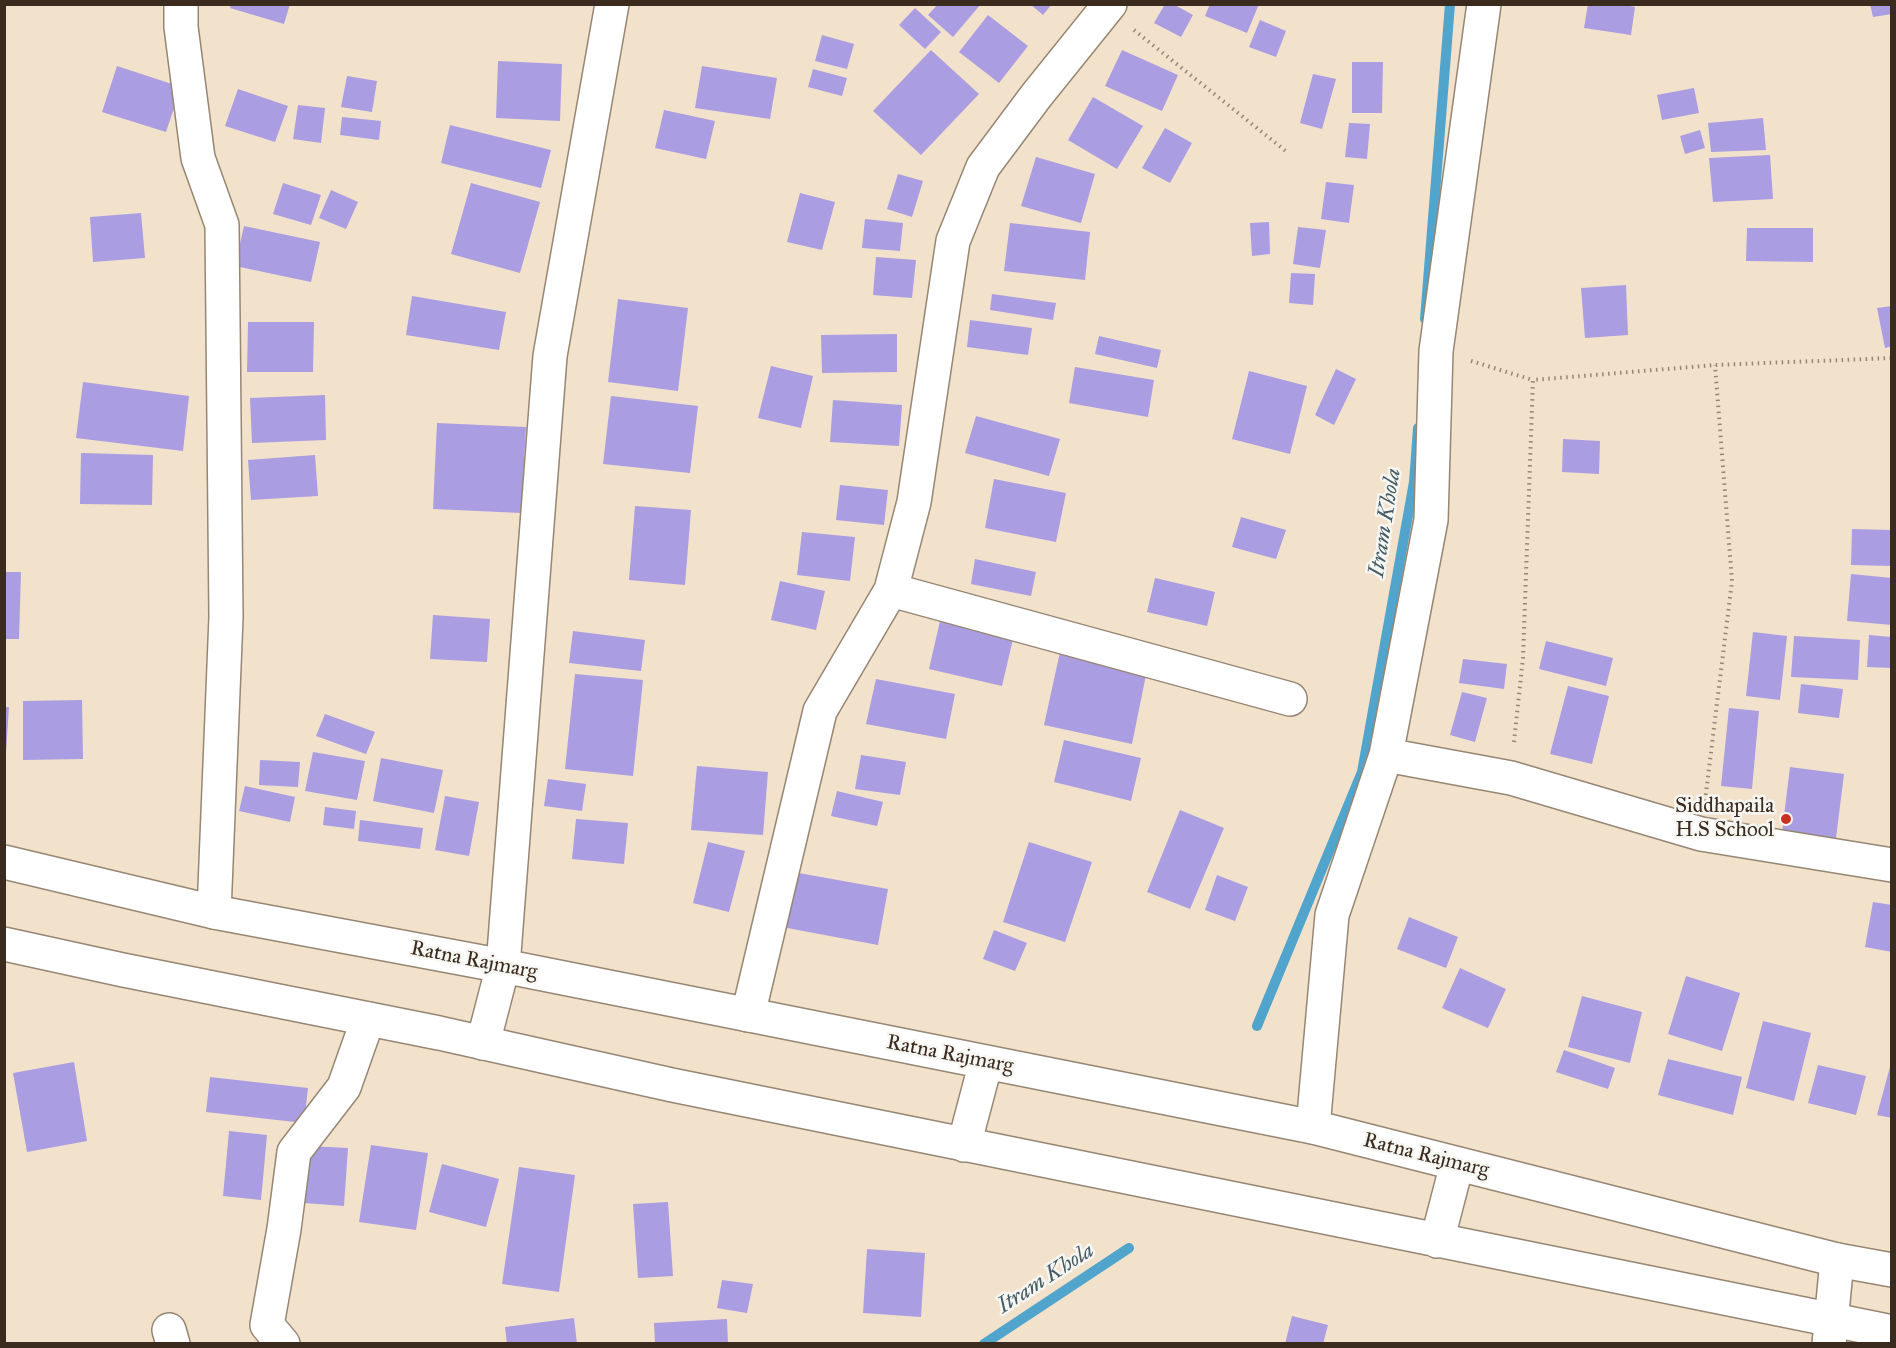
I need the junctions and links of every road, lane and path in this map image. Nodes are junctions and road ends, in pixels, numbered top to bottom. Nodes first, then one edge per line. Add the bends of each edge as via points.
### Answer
1 (181, 4) edge
2 (612, 4) edge
3 (1484, 4) edge
4 (1109, 7) edge
5 (1287, 152) dead end
6 (1436, 351) junction
7 (1892, 358) edge
8 (1715, 365) junction
9 (1533, 380) junction
10 (891, 590) junction
11 (1290, 699) dead end
12 (1386, 755) junction
13 (1511, 778) junction
14 (1701, 834) junction
15 (4, 862) edge
16 (1892, 864) edge
17 (214, 912) junction
18 (4, 944) edge
19 (503, 966) junction
20 (748, 1015) junction
21 (368, 1019) junction
22 (483, 1043) junction
23 (986, 1062) junction
24 (1313, 1127) junction
25 (964, 1145) junction
26 (1457, 1164) junction
27 (1437, 1241) junction
28 (1837, 1260) junction
29 (1892, 1270) edge
30 (1831, 1332) edge
31 (1892, 1332) edge
32 (283, 1344) edge

1 - 17 street via 198,158 222,225 226,617
2 - 19 street via 550,356
3 - 6 street
4 - 5 path
4 - 10 street via 983,167 953,241 914,502
6 - 9 path
6 - 12 street via 1431,520
7 - 8 path
8 - 9 path
8 - 14 path via 1732,580
9 - 13 path via 1523,658
10 - 11 street
10 - 20 street via 820,711
12 - 13 street
12 - 24 street via 1332,915
13 - 14 street
14 - 16 street
15 - 17 street, Ratna Rajmarg
17 - 19 street, Ratna Rajmarg
18 - 21 street
19 - 20 street, Ratna Rajmarg
19 - 22 street
20 - 23 street, Ratna Rajmarg
21 - 22 street
21 - 32 street via 344,1087 294,1152 267,1325
22 - 25 street
23 - 24 street, Ratna Rajmarg
23 - 25 street
24 - 26 street, Ratna Rajmarg
25 - 27 street
26 - 27 street
26 - 28 street, Ratna Rajmarg
27 - 30 street
28 - 29 street, Ratna Rajmarg
28 - 30 street
30 - 31 street

